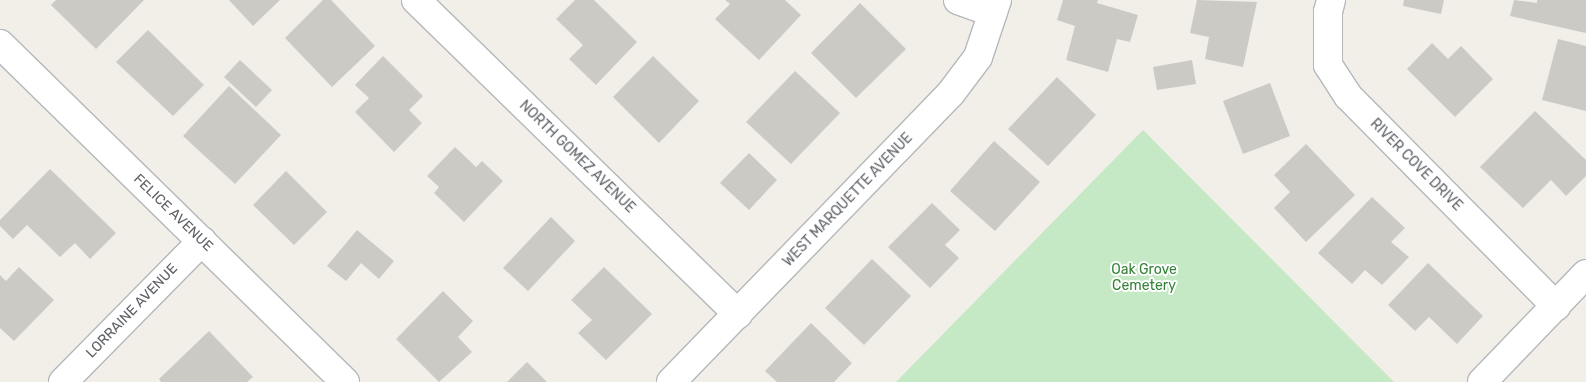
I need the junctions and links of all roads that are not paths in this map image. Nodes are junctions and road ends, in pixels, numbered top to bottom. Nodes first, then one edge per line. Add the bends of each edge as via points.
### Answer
1 (416, 0) edge
2 (958, 0) edge
3 (1331, 0) edge
4 (995, 6) edge
5 (0, 44) edge
6 (202, 241) junction
7 (1586, 274) edge
8 (1556, 306) junction
9 (738, 314) junction
10 (63, 382) edge
11 (345, 382) edge
12 (671, 382) edge
13 (1482, 382) edge

1 - 9 street, NORTH GOMEZ AVENUE
2 - 4 street
3 - 8 street, RIVER COVE DRIVE via 1328,65 1348,96
4 - 9 street, WEST MARQUETTE AVENUE via 978,57 951,93
5 - 6 street, FELICE AVENUE
6 - 10 street, LORRAINE AVENUE
6 - 11 street, FELICE AVENUE
7 - 8 street
8 - 13 street
9 - 12 street, WEST MARQUETTE AVENUE

